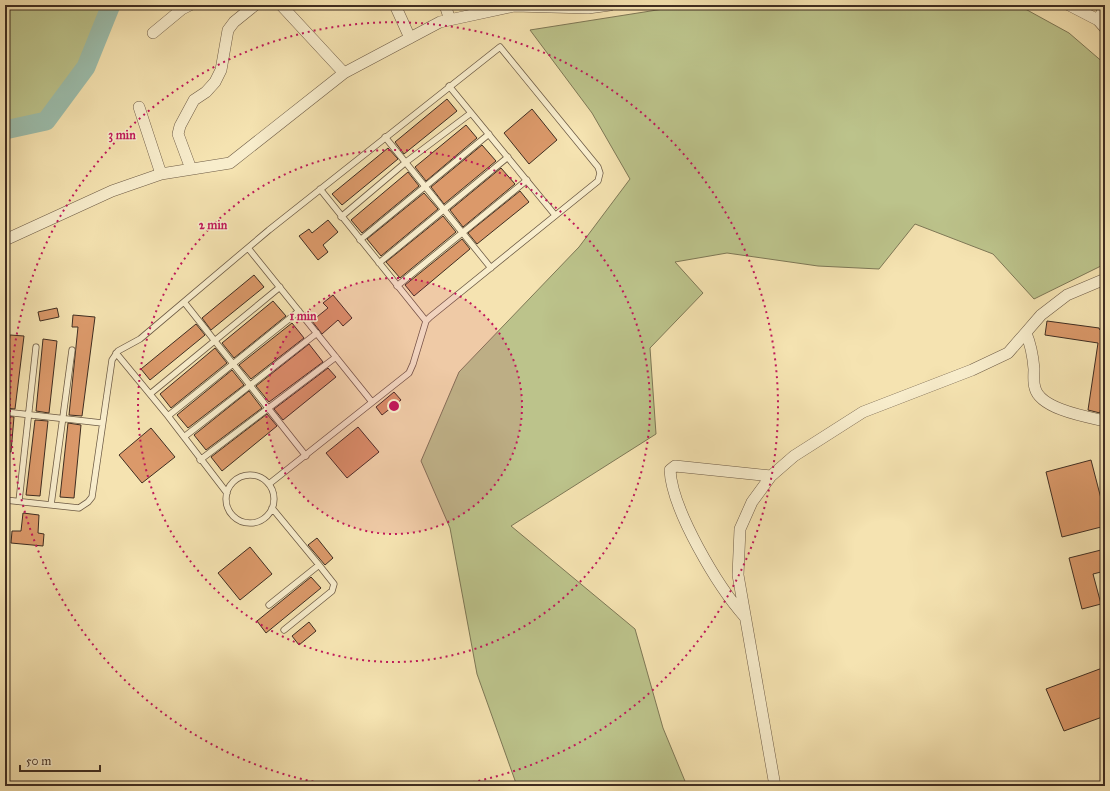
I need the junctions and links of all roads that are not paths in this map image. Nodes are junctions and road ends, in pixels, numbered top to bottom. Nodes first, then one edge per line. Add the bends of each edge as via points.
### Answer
1 (190, 5) edge
2 (255, 5) edge
3 (281, 5) edge
4 (395, 5) edge
5 (445, 5) edge
6 (610, 5) edge
7 (1069, 5) edge
8 (552, 6) edge
9 (1105, 7) edge
10 (450, 20) junction
11 (1101, 24) edge
12 (153, 33) dead end
13 (410, 38) junction
14 (344, 73) junction
15 (449, 86) junction
16 (139, 107) dead end
17 (471, 113) junction
18 (489, 134) junction
19 (386, 137) junction
20 (508, 157) junction
21 (406, 162) junction
22 (191, 169) junction
23 (161, 174) junction
24 (527, 180) junction
25 (425, 186) junction
26 (320, 189) junction
27 (444, 209) junction
28 (556, 215) junction
29 (342, 217) junction
30 (462, 232) junction
31 (5, 240) edge
32 (360, 240) junction
33 (248, 248) junction
34 (379, 263) junction
35 (491, 268) junction
36 (1105, 279) edge
37 (397, 286) junction
38 (280, 287) junction
39 (184, 302) junction
40 (299, 311) junction
41 (426, 322) junction
42 (317, 333) junction
43 (1026, 333) junction
44 (215, 340) junction
45 (36, 347) dead end
46 (72, 350) dead end
47 (116, 353) junction
48 (336, 357) junction
49 (233, 363) junction
50 (250, 385) junction
51 (150, 394) junction
52 (372, 402) junction
53 (268, 408) junction
54 (5, 412) edge
55 (29, 415) junction
56 (168, 416) junction
57 (62, 419) junction
58 (1105, 421) edge
59 (102, 424) junction
60 (184, 437) junction
61 (306, 456) junction
62 (200, 460) junction
63 (771, 476) junction
64 (269, 484) junction
65 (227, 493) junction
66 (5, 500) edge
67 (19, 501) junction
68 (51, 504) junction
69 (272, 508) junction
70 (319, 565) junction
71 (269, 605) dead end
72 (746, 618) junction
73 (284, 630) dead end
74 (775, 786) edge

1 - 12 street
2 - 22 street via 228,30 222,70 206,92 194,100 180,126 178,134
3 - 14 street
4 - 13 street
5 - 10 street
6 - 8 street via 588,8
7 - 11 street
8 - 10 street via 514,6
9 - 11 street
10 - 13 street via 440,22
13 - 14 street
14 - 22 street via 230,163
15 - 17 lane
15 - 19 lane
15 - 28 lane via 495,50 500,47 504,50 598,167 600,173 598,181
16 - 23 street
17 - 18 lane
17 - 21 lane
18 - 20 lane
18 - 25 lane
19 - 21 lane
19 - 26 lane
20 - 24 lane
20 - 27 lane
21 - 25 lane
21 - 29 lane
22 - 23 street
23 - 31 street via 112,191
24 - 28 lane
24 - 30 lane
25 - 27 lane
25 - 32 lane
26 - 29 lane
26 - 33 lane
27 - 30 lane
27 - 34 lane
28 - 35 lane
29 - 32 lane
30 - 35 lane
30 - 37 lane
32 - 34 lane
33 - 38 lane
33 - 39 lane
34 - 37 lane
35 - 41 lane
36 - 43 street via 1067,296 1041,315
37 - 41 lane
38 - 40 lane
38 - 44 lane
39 - 44 lane
39 - 47 lane via 140,339
40 - 42 lane
40 - 49 lane
41 - 52 lane via 411,369
42 - 48 lane
42 - 50 lane
43 - 58 street via 1031,344 1035,388 1040,398 1074,414
43 - 63 street via 1008,353 972,370 863,412 794,456
44 - 49 lane
44 - 51 lane
45 - 55 lane
46 - 57 lane
47 - 51 lane
47 - 59 lane via 112,360
48 - 52 lane
48 - 53 lane
49 - 50 lane
49 - 56 lane
50 - 53 lane
50 - 60 lane
51 - 56 lane
52 - 61 lane
53 - 61 lane
53 - 62 lane
54 - 55 lane
55 - 57 lane
55 - 67 lane
56 - 60 lane
57 - 59 lane
57 - 68 lane
59 - 68 lane via 92,497 79,508
60 - 62 lane
61 - 64 lane
62 - 65 lane
63 - 72 street via 752,502 740,529 738,575
63 - 72 street via 675,466 670,470 685,521 730,600
64 - 65 lane via 256,475 245,475 236,480
64 - 69 lane via 274,493
65 - 69 lane via 227,504 231,514 245,522 261,520
66 - 67 lane
67 - 68 lane
69 - 70 lane
70 - 71 lane
70 - 73 lane via 334,584 332,591
72 - 74 street

